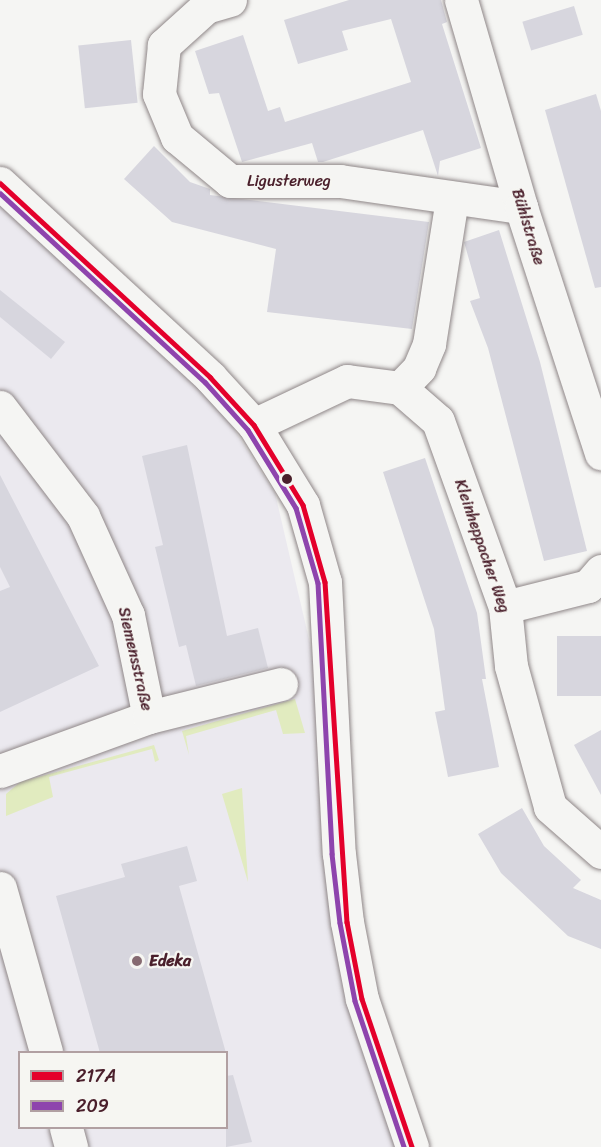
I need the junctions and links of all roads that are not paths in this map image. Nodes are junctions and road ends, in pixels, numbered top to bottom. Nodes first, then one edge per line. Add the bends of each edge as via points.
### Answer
1 (230, 0) edge
2 (461, 0) edge
3 (0, 183) edge
4 (452, 198) junction
5 (521, 207) junction
6 (400, 388) junction
7 (0, 407) edge
8 (254, 425) junction
9 (601, 453) edge
10 (601, 571) edge
11 (505, 607) junction
12 (281, 684) dead end
13 (150, 717) junction
14 (0, 771) edge
15 (601, 852) edge
16 (0, 888) edge
17 (46, 1051) edge
18 (66, 1129) edge
19 (71, 1147) edge
20 (412, 1147) edge

1 - 4 street, Ligusterweg via 206,7 164,45 159,94 177,137 230,181 340,181
2 - 5 street, Bühlstraße
3 - 8 street via 167,337
4 - 5 street, Ligusterweg
4 - 6 street via 429,344 419,368
5 - 9 street, Bühlstraße
6 - 8 street via 347,381
6 - 11 street, Kleinheppacher Weg via 438,421
7 - 13 street, Siemensstraße via 83,516 128,615
8 - 20 street via 303,505 325,582 339,854 347,922 362,999
10 - 11 street via 588,586
11 - 15 street, Kleinheppacher Weg via 511,666 550,807
12 - 13 street
13 - 14 street, Siemensstraße
16 - 17 street via 18,919
18 - 19 street

